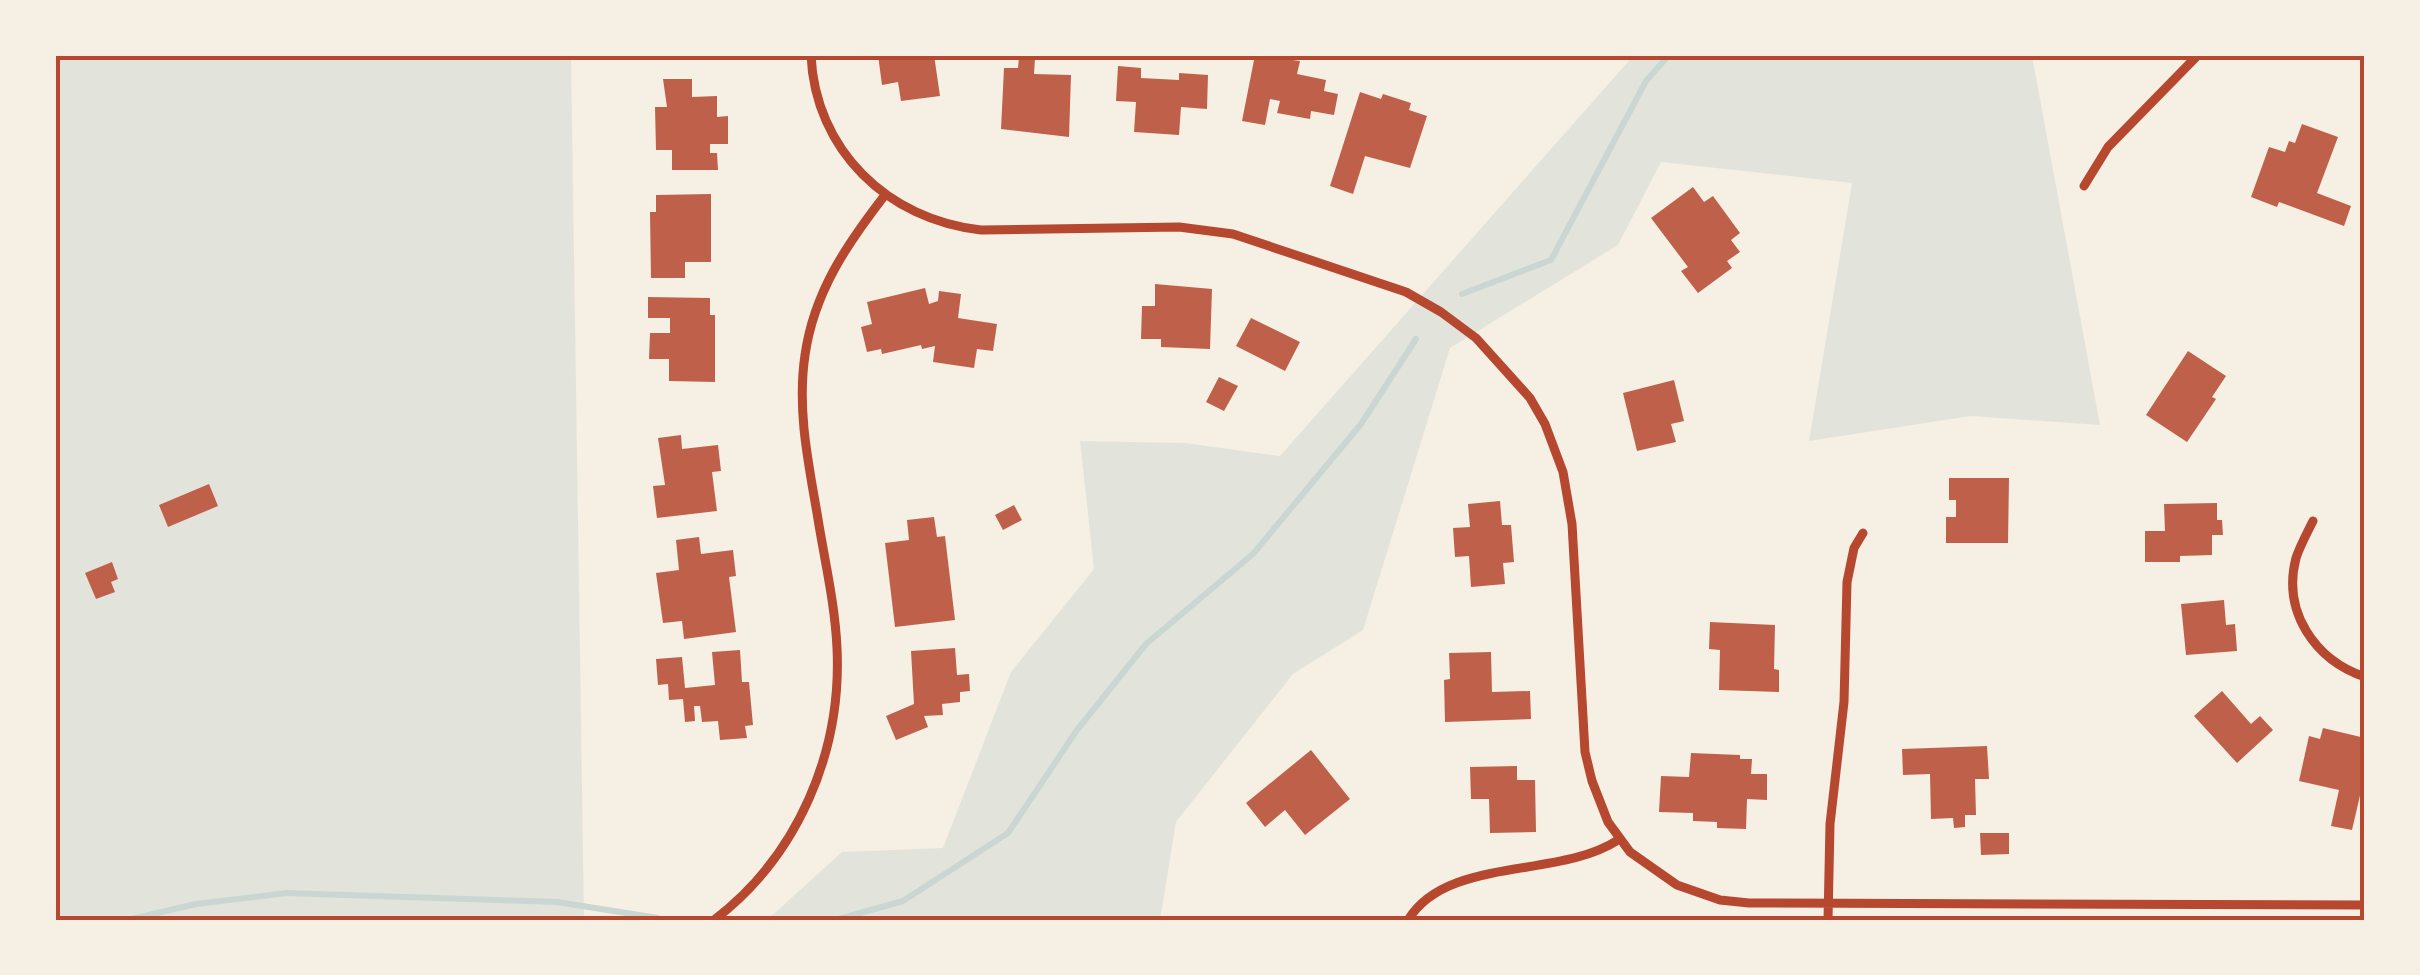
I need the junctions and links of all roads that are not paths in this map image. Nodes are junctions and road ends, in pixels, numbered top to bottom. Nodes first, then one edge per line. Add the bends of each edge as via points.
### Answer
1 (810, 55) edge
2 (2198, 55) edge
3 (2084, 186) dead end
4 (884, 195) junction
5 (2313, 522) dead end
6 (1864, 533) dead end
7 (2365, 677) edge
8 (1618, 840) junction
9 (1828, 902) junction
10 (2365, 905) edge
11 (714, 920) edge
12 (1408, 920) edge
13 (1828, 920) edge

1 - 4 street via 814,89 831,130
2 - 3 street via 2108,147
4 - 8 street via 925,218 968,228 1178,227 1248,237 1406,292 1476,338 1538,412 1563,472 1588,768
4 - 11 street via 833,268 812,322 803,371 804,429 837,643 826,754 775,860
5 - 7 street via 2296,556 2299,618 2333,662
6 - 9 street via 1846,582 1844,714
8 - 9 street via 1665,877 1704,896
8 - 12 street via 1562,862 1455,884 1424,900
9 - 10 street
9 - 13 street

